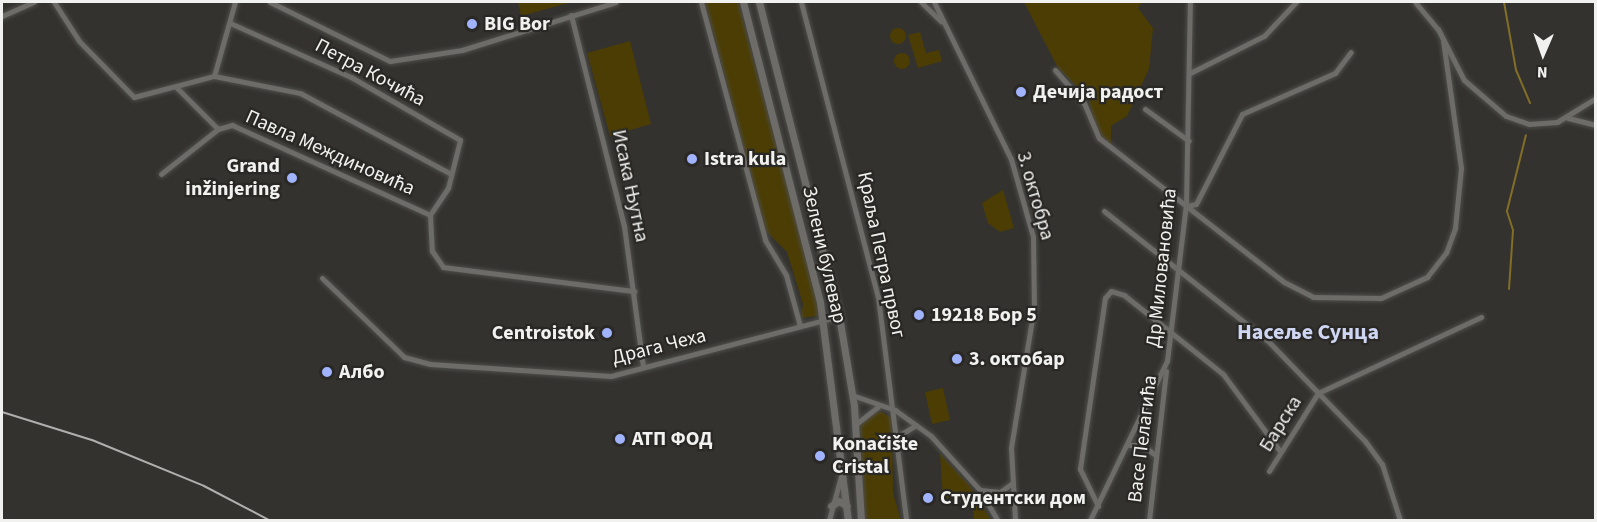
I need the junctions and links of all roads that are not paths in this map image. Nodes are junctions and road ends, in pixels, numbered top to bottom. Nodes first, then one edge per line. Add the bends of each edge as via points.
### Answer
1 (34, 2) edge
2 (54, 2) edge
3 (235, 2) edge
4 (270, 2) edge
5 (616, 2) edge
6 (701, 2) edge
7 (743, 2) edge
8 (759, 2) edge
9 (801, 2) edge
10 (921, 2) edge
11 (934, 2) edge
12 (1190, 2) edge
13 (1296, 2) edge
14 (1414, 2) edge
15 (571, 15) junction
16 (2, 16) edge
17 (230, 23) junction
18 (945, 25) junction
19 (1443, 40) junction
20 (1351, 52) dead end
21 (1056, 70) dead end
22 (1190, 74) junction
23 (214, 76) junction
24 (176, 87) junction
25 (1596, 98) edge
26 (1145, 109) dead end
27 (1568, 118) junction
28 (1596, 125) edge
29 (218, 129) junction
30 (1189, 141) junction
31 (161, 174) dead end
32 (452, 174) junction
33 (1186, 206) junction
34 (1104, 211) dead end
35 (430, 215) junction
36 (1180, 270) junction
37 (322, 278) dead end
38 (634, 291) junction
39 (839, 316) junction
40 (1481, 317) dead end
41 (824, 318) junction
42 (800, 326) junction
43 (1171, 333) junction
44 (1167, 361) junction
45 (643, 366) junction
46 (1318, 393) junction
47 (852, 395) junction
48 (878, 407) junction
49 (895, 410) junction
50 (855, 424) junction
51 (916, 425) junction
52 (898, 436) junction
53 (1129, 445) junction
54 (1280, 452) junction
55 (1154, 454) junction
56 (844, 467) junction
57 (1269, 471) dead end
58 (1011, 484) junction
59 (980, 490) junction
60 (831, 506) junction
61 (847, 506) junction
62 (1098, 506) junction
63 (829, 520) edge
64 (848, 520) edge
65 (861, 520) edge
66 (906, 520) edge
67 (997, 520) edge
68 (1015, 520) edge
69 (1090, 520) edge
70 (1149, 520) edge
71 (1400, 520) edge

1 - 16 street
2 - 24 street via 79,41 130,95
3 - 17 street
4 - 15 street via 390,61 462,50
5 - 15 street
6 - 42 street via 765,240 786,275
7 - 41 street, Зелени булевар
8 - 39 street, Зелени булевар
9 - 49 street, Краља Петра првог via 876,289
10 - 18 street
11 - 18 street, 3. октобра
12 - 22 street, Др Миловановића
13 - 22 street via 1264,36
14 - 19 street
15 - 38 street, Исака Њутна via 611,162
17 - 23 street
17 - 32 street, Петра Кочића via 351,77 460,140
18 - 58 street, 3. октобра via 1011,159 1034,237 1034,307
19 - 27 street via 1464,80 1494,109 1528,123
19 - 33 street via 1461,195 1446,253 1418,284 1381,298 1313,297 1284,282
20 - 33 street via 1335,73 1242,114 1196,204
21 - 33 street via 1084,104 1099,138
22 - 30 street, Др Миловановића
23 - 24 street
23 - 32 street via 300,93
24 - 29 street
25 - 27 street
26 - 30 street
27 - 28 street
29 - 31 street, Павла Междиновића
29 - 35 street, Павла Междиновића via 236,126
30 - 33 street, Др Миловановића
32 - 35 street
33 - 36 street, Др Миловановића
34 - 36 street
35 - 38 street via 432,251 447,268
36 - 43 street, Др Миловановића
36 - 46 street via 1267,340
37 - 45 street, Драга Чеха via 410,361 595,376
38 - 45 street, Исака Њутна
39 - 41 street, Драга Чеха
39 - 47 street, Зелени булевар
40 - 46 street, Барска
41 - 42 street, Драга Чеха
41 - 56 street, Зелени булевар
42 - 45 street, Драга Чеха
43 - 44 street, Др Миловановића
43 - 54 street via 1234,386
43 - 62 street via 1119,292 1106,296 1080,469
44 - 53 street, Др Миловановића
44 - 55 street, Васе Пелагића
46 - 54 street, Барска
46 - 71 street via 1375,453
47 - 48 street
47 - 50 street, Зелени булевар
48 - 49 street
48 - 50 street
49 - 51 street
49 - 52 street, Краља Петра првог
50 - 65 street, Зелени булевар
51 - 52 street
51 - 59 street
52 - 66 street, Краља Петра првог
53 - 55 street via 1142,445
53 - 62 street, Др Миловановића
54 - 57 street, Барска
55 - 70 street, Васе Пелагића
56 - 60 street
56 - 61 street, Зелени булевар
58 - 59 street via 1000,492
58 - 68 street, 3. октобра
59 - 67 street
60 - 61 street via 839,501
60 - 63 street
61 - 64 street, Зелени булевар
62 - 69 street, Др Миловановића

